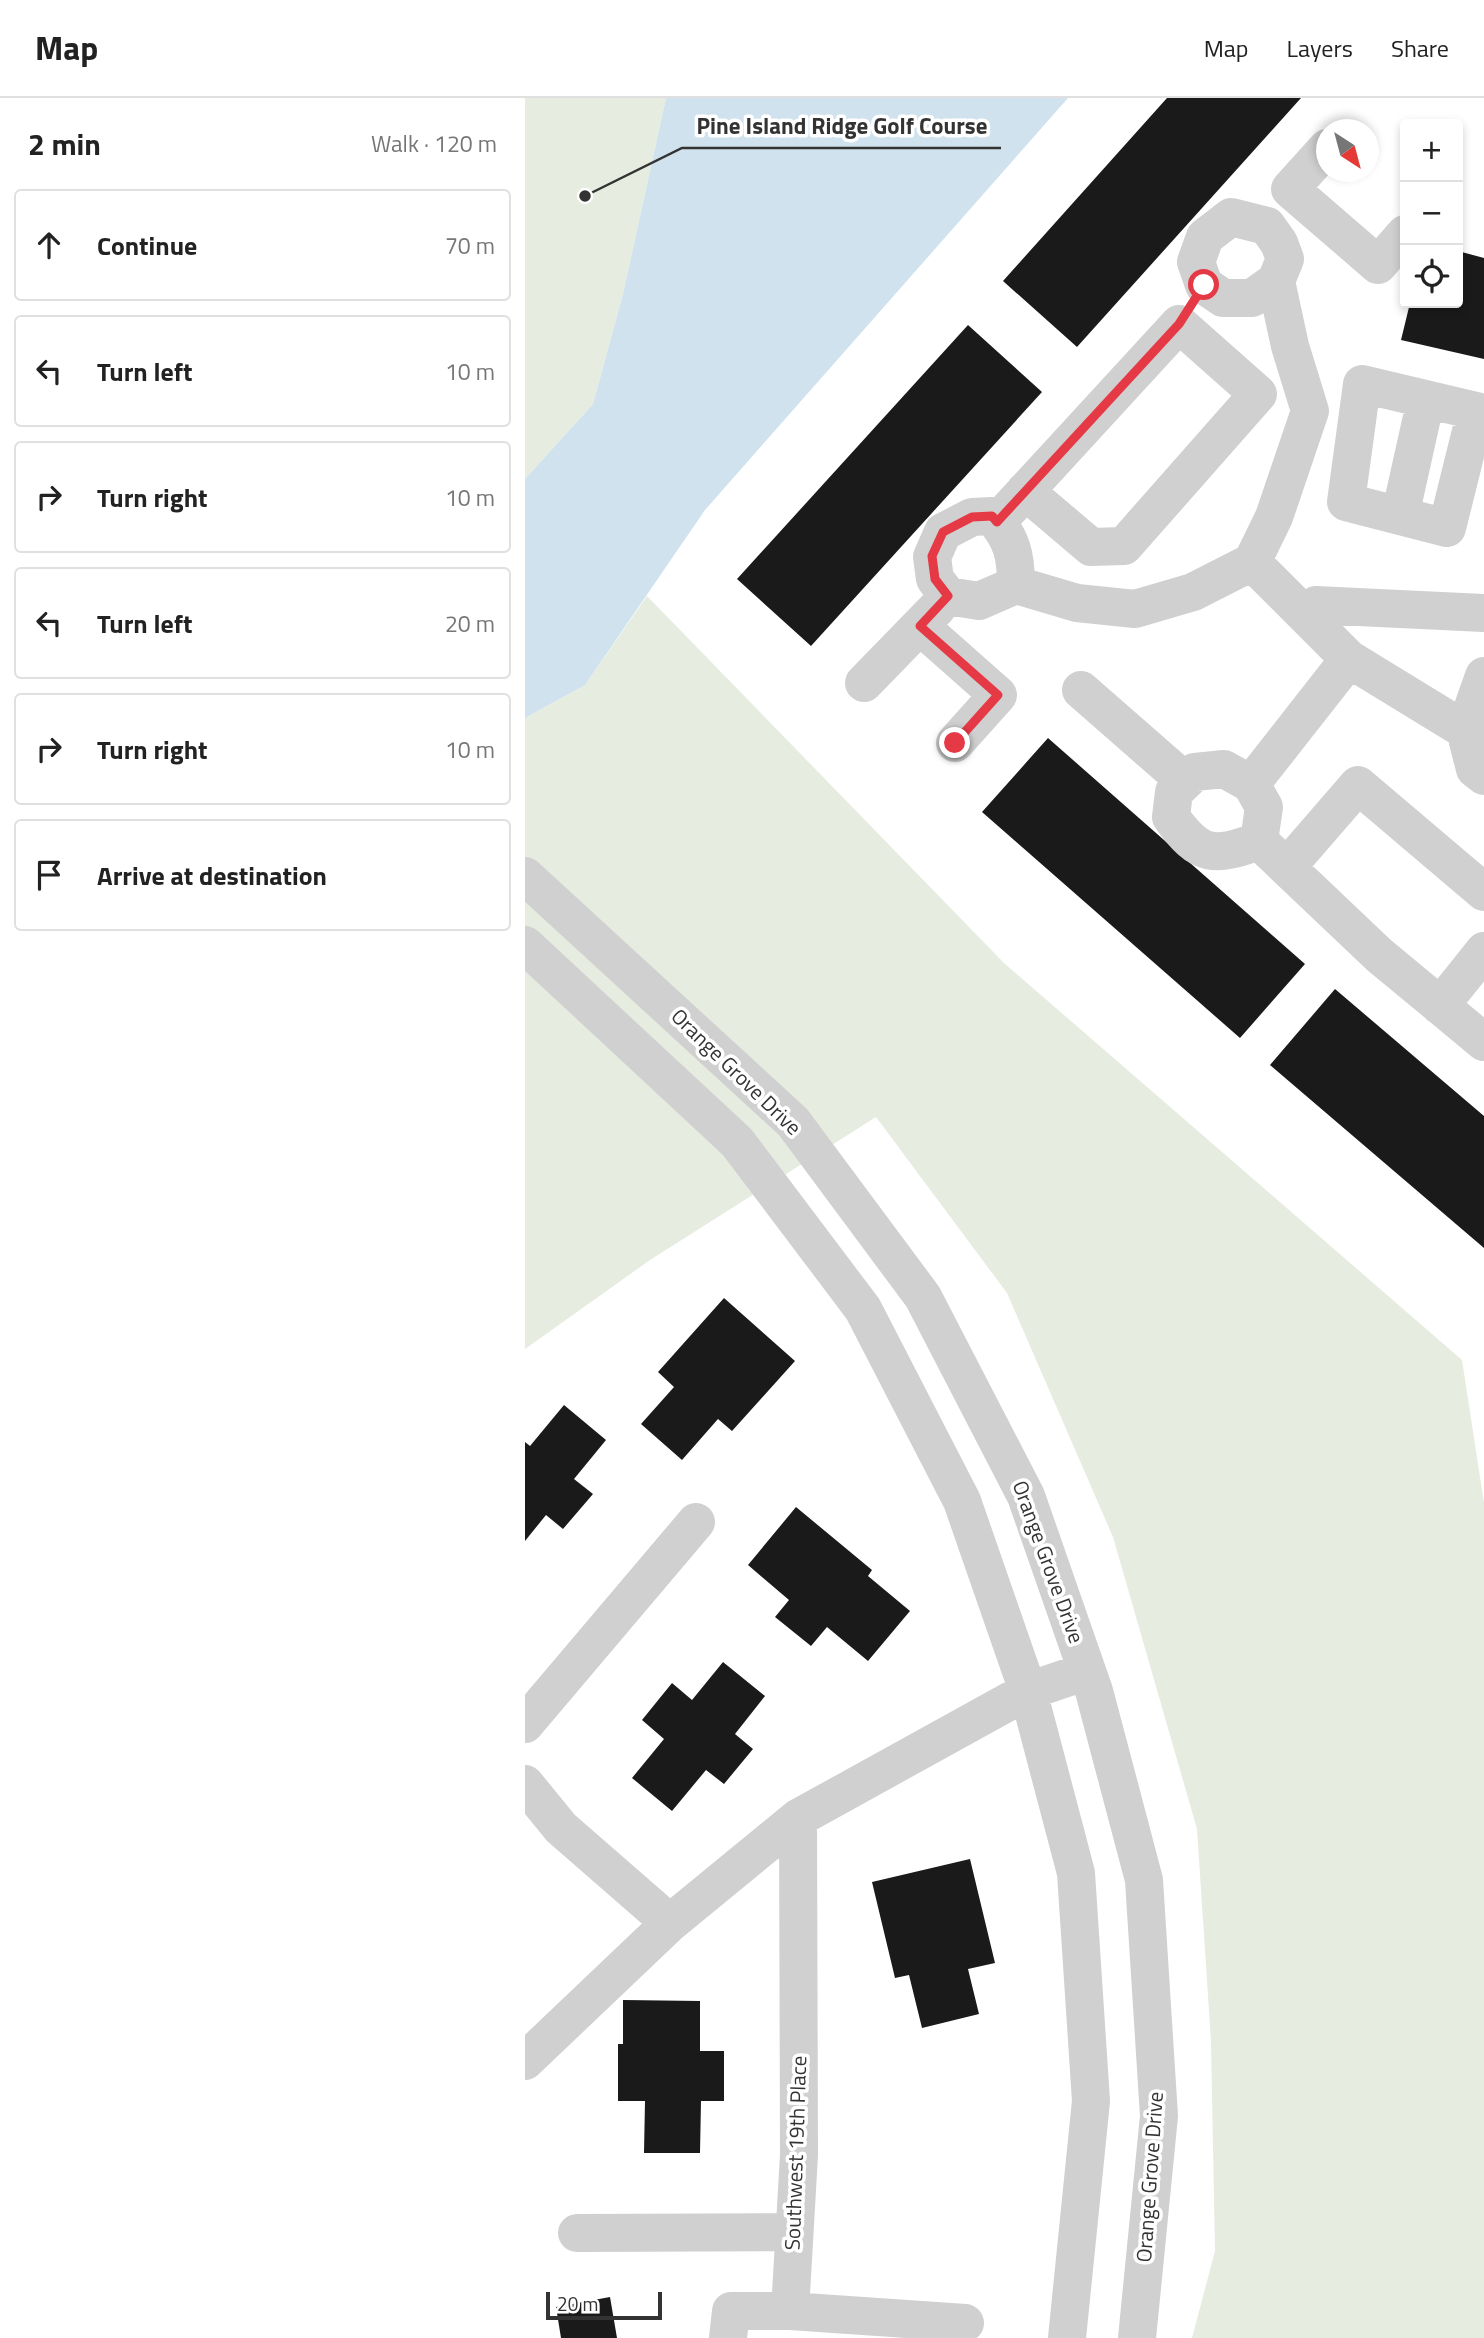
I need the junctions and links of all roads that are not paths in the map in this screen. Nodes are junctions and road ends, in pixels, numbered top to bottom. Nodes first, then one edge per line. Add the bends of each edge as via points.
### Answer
1 (1316, 160) edge
2 (1290, 190) junction
3 (1267, 226) junction
4 (1400, 240) edge
5 (1276, 281) junction
6 (1204, 285) junction
7 (1179, 324) junction
8 (1426, 399) junction
9 (1480, 412) edge
10 (1025, 492) junction
11 (1400, 516) junction
12 (997, 522) junction
13 (1252, 562) junction
14 (1016, 585) junction
15 (948, 596) junction
16 (1484, 613) edge
17 (1305, 614) junction
18 (920, 626) junction
19 (1349, 659) junction
20 (1484, 676) edge
21 (864, 683) dead end
22 (1081, 690) dead end
23 (1465, 730) junction
24 (955, 743) dead end
25 (1484, 776) edge
26 (1185, 781) junction
27 (1251, 784) junction
28 (1259, 841) junction
29 (1287, 867) junction
30 (525, 876) edge
31 (1484, 892) edge
32 (525, 945) edge
33 (1484, 951) edge
34 (1440, 1006) junction
35 (1484, 1042) edge
36 (697, 1522) dead end
37 (1087, 1671) junction
38 (1028, 1692) junction
39 (525, 1724) edge
40 (525, 1784) edge
41 (799, 1818) junction
42 (670, 1923) junction
43 (525, 2061) edge
44 (794, 2232) junction
45 (577, 2233) dead end
46 (790, 2311) junction
47 (965, 2323) dead end
48 (729, 2338) edge
49 (1067, 2338) edge
50 (1137, 2338) edge

1 - 2 street
2 - 3 street
2 - 4 street via 1378,265
3 - 5 street via 1285,260
3 - 6 street via 1231,217 1205,237 1196,262
5 - 6 street via 1252,298 1223,298
5 - 13 street via 1310,411 1274,517
6 - 7 street
7 - 10 street
7 - 10 street via 1258,394 1124,546 1091,547
8 - 9 street
8 - 11 street
8 - 11 street via 1362,384 1346,502
9 - 11 street via 1447,528
10 - 12 street
12 - 14 street via 1006,532 1016,560
12 - 15 street via 992,516 972,517 943,532 932,556 935,579
13 - 14 street via 1192,593 1135,609 1077,603
13 - 17 street
14 - 15 street via 979,601
15 - 18 street
16 - 17 street via 1316,605
17 - 19 street
18 - 21 street
18 - 24 street via 998,695
19 - 23 street
19 - 27 street
20 - 23 street
22 - 26 street
23 - 25 street via 1475,769
26 - 27 street via 1195,772 1224,769
26 - 28 street via 1174,792 1171,817 1186,838 1209,852 1231,851
27 - 28 street via 1264,807
28 - 29 street
29 - 31 street via 1358,785
29 - 34 street
30 - 37 street, Orange Grove Drive via 793,1122 923,1297 1027,1496
32 - 38 street via 737,1142 863,1309 963,1501
33 - 34 street
34 - 35 street
36 - 39 street
37 - 38 street
37 - 50 street, Orange Grove Drive via 1144,1880 1159,2116
38 - 41 street
38 - 49 street via 1076,1873 1091,2101
40 - 42 street via 561,1828
41 - 42 street
41 - 44 street, Southwest 19th Place via 799,2154
42 - 43 street
44 - 45 street
44 - 46 street, Southwest 19th Place
46 - 47 street
46 - 48 street via 731,2311

